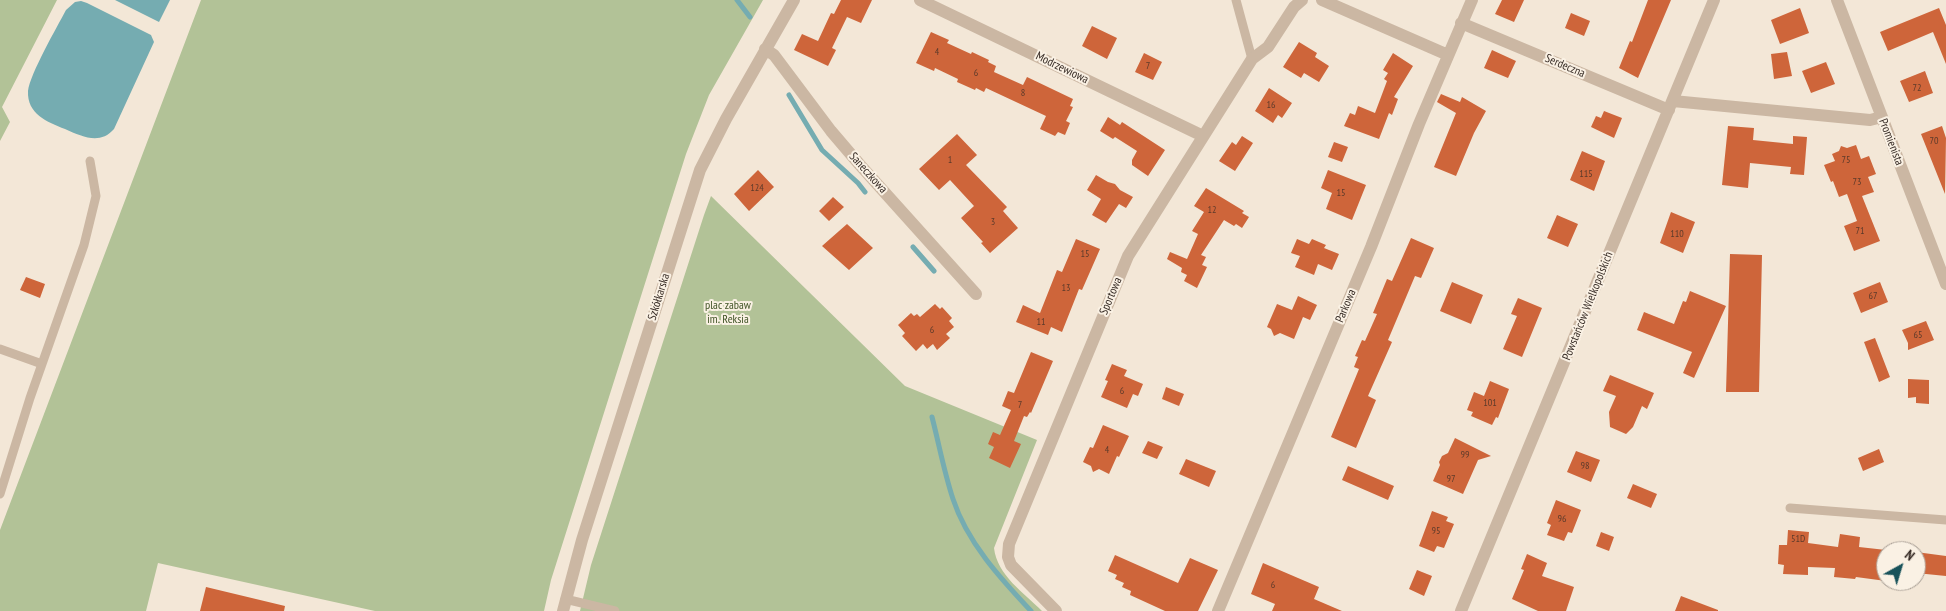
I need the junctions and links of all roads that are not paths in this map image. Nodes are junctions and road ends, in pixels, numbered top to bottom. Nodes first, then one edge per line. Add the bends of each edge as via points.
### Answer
1 (794, 0) edge
2 (920, 0) edge
3 (1236, 0) edge
4 (1302, 0) edge
5 (1322, 0) edge
6 (1472, 0) edge
7 (1714, 0) edge
8 (1837, 0) edge
9 (1462, 23) junction
10 (765, 49) junction
11 (1448, 55) junction
12 (1252, 59) junction
13 (1671, 106) junction
14 (1882, 117) junction
15 (1203, 136) junction
16 (90, 161) dead end
17 (1946, 284) edge
18 (976, 294) dead end
19 (0, 349) edge
20 (42, 364) junction
21 (0, 494) edge
22 (1790, 508) dead end
23 (1946, 520) edge
24 (564, 605) edge
25 (615, 611) edge
26 (1056, 611) edge
27 (1218, 611) edge
28 (1460, 611) edge

1 - 10 street, Szkółkarska
2 - 15 street, Modrzewiowa
3 - 12 lane
4 - 12 street, Sportowa via 1268,47
5 - 11 street
6 - 9 street, Parkowa
7 - 13 street, Powstańców Wielkopolskich
8 - 14 street, Promienista
9 - 11 street, Parkowa
9 - 13 street, Serdeczna
10 - 18 street, Saneczkowa via 774,55 860,166
10 - 24 street, Szkółkarska via 700,170 584,531
11 - 27 street, Parkowa
12 - 15 street, Sportowa
13 - 14 street, Serdeczna via 1870,120
13 - 28 street, Powstańców Wielkopolskich
14 - 17 street, Promienista
15 - 26 street, Sportowa via 1128,256 1009,544 1008,557 1012,564
16 - 20 lane via 96,196 84,245
19 - 20 lane
20 - 21 lane
22 - 23 lane
24 - 25 lane

